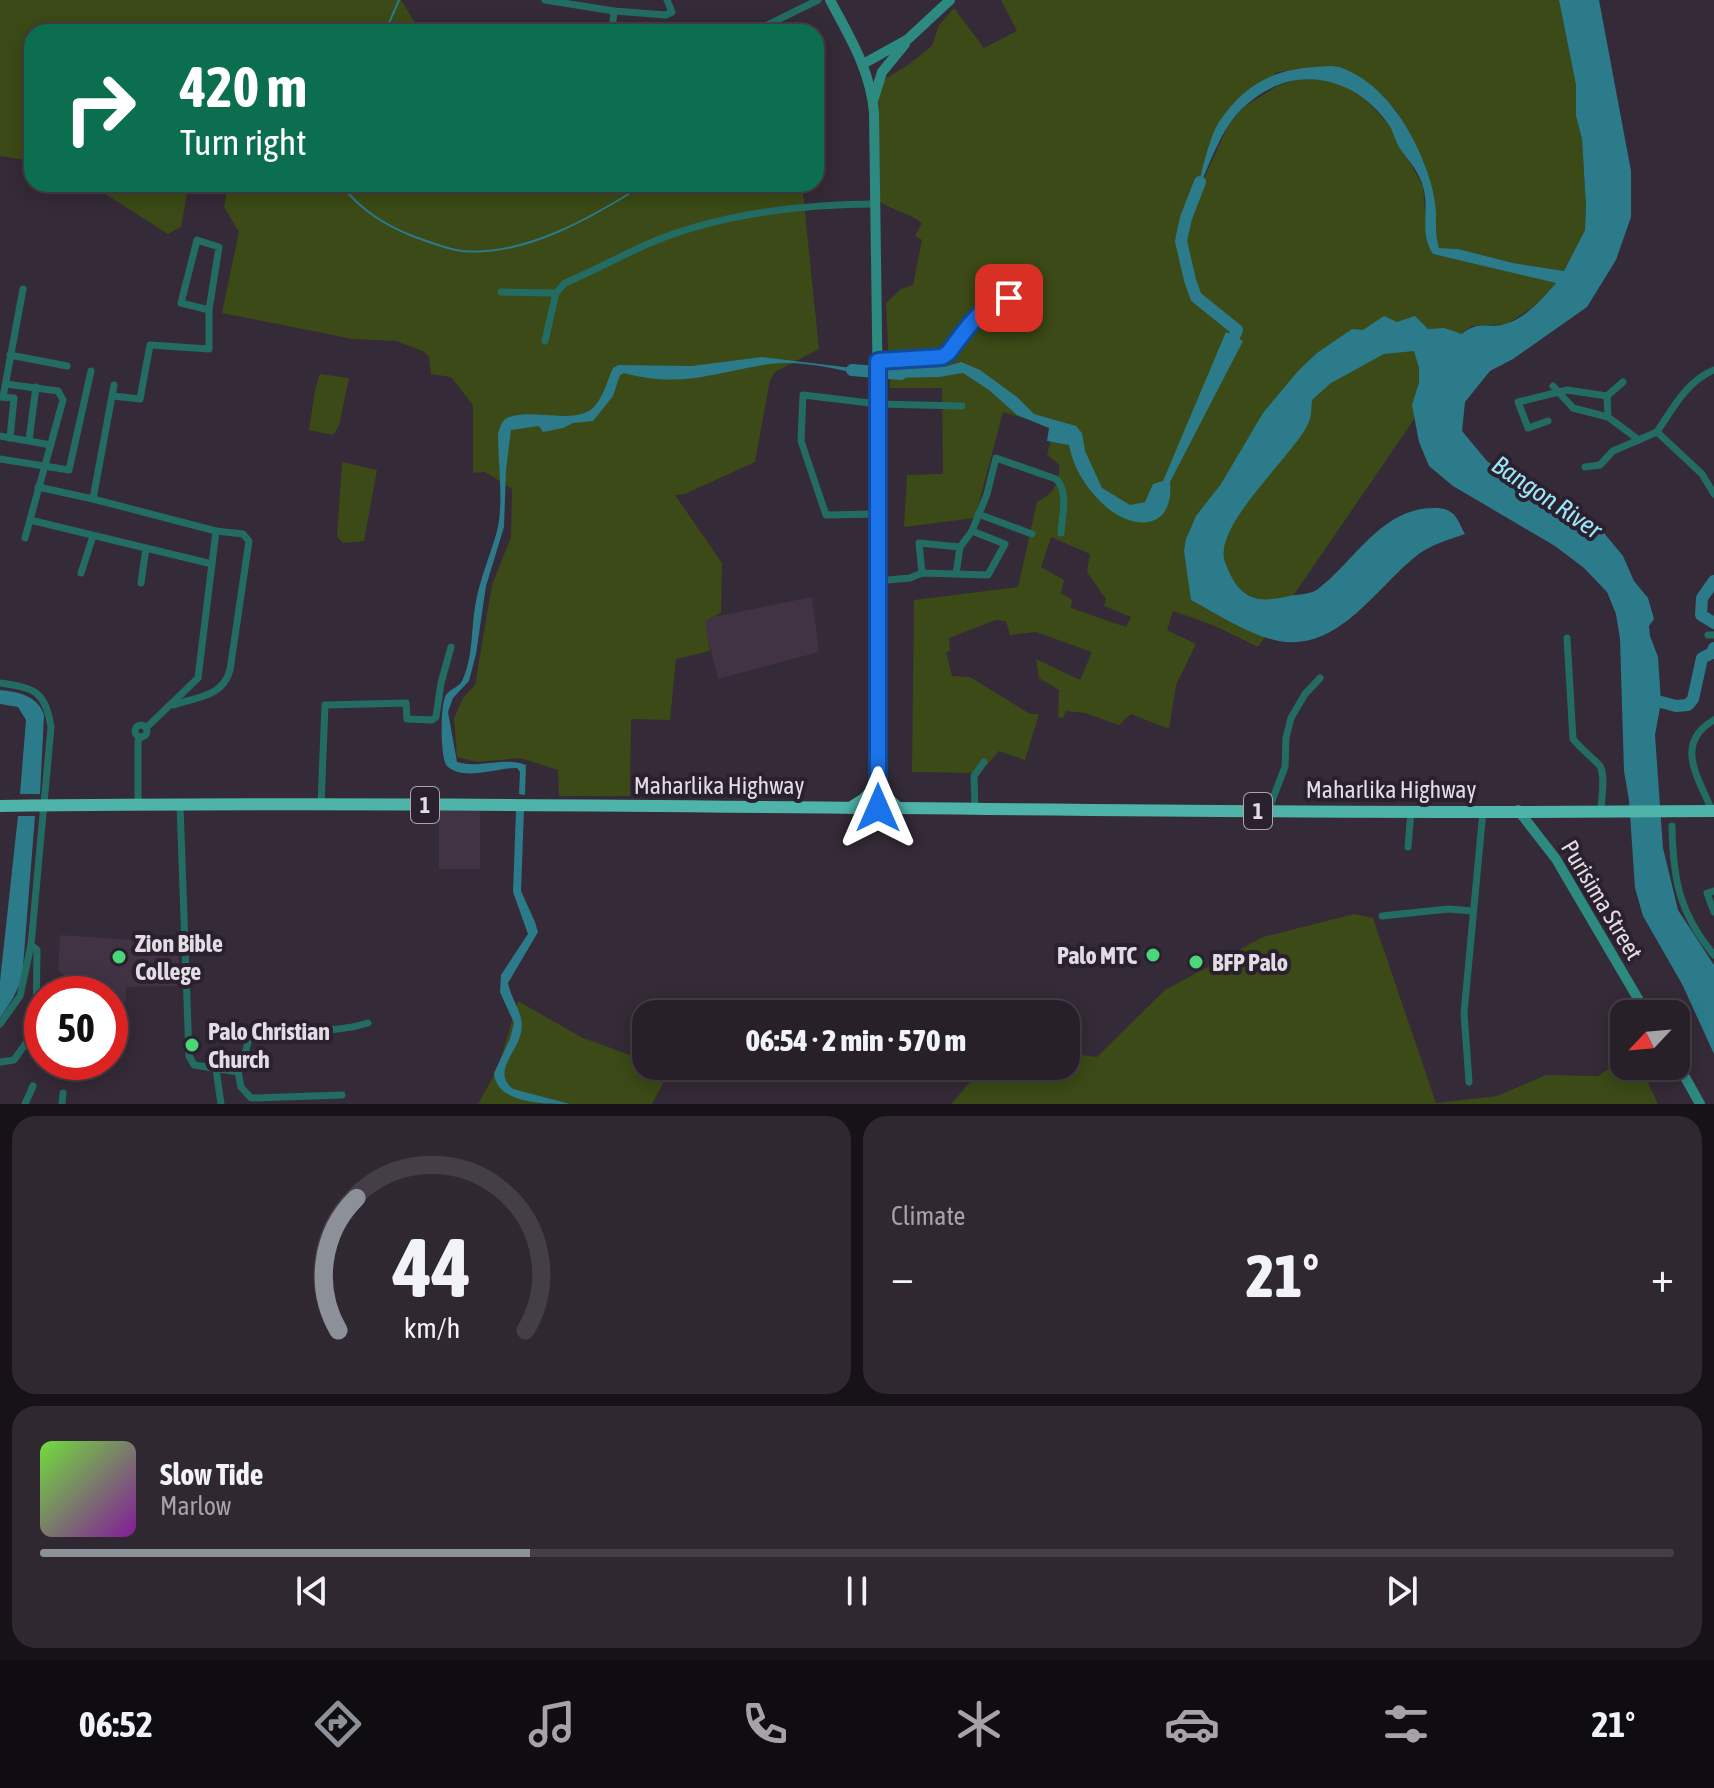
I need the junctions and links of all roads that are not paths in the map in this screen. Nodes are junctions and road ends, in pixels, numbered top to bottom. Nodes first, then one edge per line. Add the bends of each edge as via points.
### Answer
1 (545, 0) edge
2 (667, 0) edge
3 (818, 0) edge
4 (830, 0) edge
5 (950, 0) edge
6 (614, 11) junction
7 (613, 24) edge
8 (769, 24) edge
9 (908, 39) junction
10 (863, 64) junction
11 (882, 72) junction
12 (868, 78) junction
13 (873, 106) junction
14 (876, 204) junction
15 (23, 289) dead end
16 (501, 292) dead end
17 (556, 293) junction
18 (1039, 303) dead end
19 (209, 310) junction
20 (545, 341) dead end
21 (0, 345) edge
22 (11, 351) junction
23 (878, 363) junction
24 (67, 366) dead end
25 (1714, 370) edge
26 (91, 371) dead end
27 (1623, 382) dead end
28 (6, 384) junction
29 (114, 385) dead end
30 (36, 387) junction
31 (1556, 388) junction
32 (113, 396) junction
33 (1607, 396) junction
34 (1, 397) edge
35 (878, 404) junction
36 (962, 406) dead end
37 (1608, 417) junction
38 (1548, 421) dead end
39 (1657, 432) junction
40 (0, 436) edge
41 (10, 438) junction
42 (29, 440) junction
43 (1639, 440) junction
44 (51, 445) junction
45 (0, 459) edge
46 (43, 466) junction
47 (1585, 467) dead end
48 (38, 487) junction
49 (1714, 494) edge
50 (93, 499) junction
51 (877, 514) junction
52 (978, 514) junction
53 (30, 520) junction
54 (216, 531) junction
55 (972, 531) junction
56 (1061, 533) dead end
57 (1032, 534) dead end
58 (93, 536) junction
59 (25, 538) dead end
60 (960, 547) junction
61 (146, 548) junction
62 (212, 564) junction
63 (81, 573) dead end
64 (922, 573) junction
65 (956, 574) junction
66 (877, 581) junction
67 (141, 583) dead end
68 (1567, 638) dead end
69 (451, 647) dead end
70 (1320, 678) dead end
71 (0, 683) edge
72 (168, 707) junction
73 (1714, 720) edge
74 (984, 762) dead end
75 (878, 785) junction
76 (138, 805) junction
77 (180, 805) junction
78 (321, 805) junction
79 (0, 806) edge
80 (45, 806) junction
81 (850, 808) junction
82 (878, 808) junction
83 (898, 808) junction
84 (975, 809) junction
85 (1518, 810) junction
86 (1268, 811) junction
87 (1411, 811) junction
88 (1483, 811) junction
89 (1601, 811) junction
90 (1713, 813) edge
91 (1672, 826) dead end
92 (1408, 847) dead end
93 (1710, 892) edge
94 (1473, 911) junction
95 (1714, 912) edge
96 (1382, 916) dead end
97 (31, 945) junction
98 (1714, 955) edge
99 (1639, 1000) edge
100 (368, 1023) dead end
101 (0, 1024) edge
102 (0, 1062) edge
103 (216, 1069) junction
104 (238, 1072) junction
105 (1687, 1080) edge
106 (1469, 1082) dead end
107 (33, 1086) dead end
108 (63, 1093) dead end
109 (342, 1095) dead end
110 (25, 1104) edge
111 (62, 1104) edge
112 (221, 1104) edge
113 (1700, 1104) edge

1 - 6 street
2 - 6 street via 672,12 666,15
3 - 8 street
4 - 10 main road
5 - 9 main road
6 - 7 street
9 - 10 main road
9 - 11 main road
10 - 12 main road
11 - 12 main road via 874,81
11 - 13 main road
12 - 13 main road
13 - 14 main road
14 - 17 street via 754,213 700,226 615,259 565,283
14 - 23 main road
15 - 22 street
16 - 17 street
17 - 20 street
18 - 23 street via 1009,298 993,302 942,357
19 - 19 street via 181,303 197,240 219,247
19 - 32 street via 209,349 150,345 140,399
21 - 22 street
22 - 24 street
22 - 28 street
23 - 35 main road
25 - 39 street via 1684,392
26 - 46 street via 69,470
27 - 33 street
28 - 30 street
28 - 34 street
29 - 32 street
30 - 42 street
30 - 44 street via 61,394 63,400
31 - 33 street
31 - 37 street via 1573,408
31 - 38 street via 1518,402 1528,428
32 - 50 street
33 - 37 street
34 - 41 street via 14,398
35 - 36 street
35 - 51 main road
35 - 51 street via 803,395 801,441 826,515
37 - 43 street
39 - 43 street
39 - 49 street via 1702,474
40 - 41 street
41 - 42 street
42 - 44 street
43 - 47 street via 1613,451 1600,465
44 - 46 street
45 - 46 street
46 - 48 street
48 - 50 street
48 - 53 street
50 - 54 street
51 - 66 main road
52 - 55 street
52 - 56 street via 996,458 1056,479 1064,492
52 - 57 street
53 - 58 street
53 - 59 street
54 - 62 street
54 - 72 street via 243,534 249,541 227,679 211,694
55 - 60 street
55 - 65 street via 1005,544 988,575
58 - 61 street
58 - 63 street
60 - 64 street via 919,543
60 - 65 street
61 - 62 street
61 - 67 street
62 - 72 street via 198,678
64 - 65 street
64 - 66 street
66 - 75 main road
68 - 89 street via 1573,739 1599,764
69 - 78 street via 432,720 407,719 406,703 325,705
70 - 86 street via 1291,718 1285,767
71 - 80 street via 20,686 47,703 51,727
72 - 76 street via 146,728 135,728 140,737
73 - 90 street via 1700,730 1690,751
74 - 84 street via 974,776
75 - 81 highway
75 - 82 main road
75 - 83 highway
76 - 77 highway, Maharlika Highway / 1
76 - 80 highway, Maharlika Highway / 1
77 - 78 highway, Maharlika Highway / 1
77 - 103 street via 189,1056 194,1065
78 - 81 highway, Maharlika Highway / 1
79 - 80 highway, Maharlika Highway / 1
80 - 97 street
81 - 82 highway, Maharlika Highway / 1
82 - 83 highway, Maharlika Highway / 1
83 - 84 highway, Maharlika Highway / 1
84 - 86 highway, Maharlika Highway / 1
85 - 88 highway, Maharlika Highway / 1
85 - 89 highway, Maharlika Highway / 1
85 - 99 main road, Purisima Street via 1556,859
86 - 87 highway, Maharlika Highway / 1
87 - 88 highway, Maharlika Highway / 1
87 - 92 street
88 - 94 street
89 - 90 highway, Maharlika Highway / 1
91 - 98 street via 1675,883 1701,940
93 - 95 street
94 - 96 street
94 - 106 street via 1464,1013
97 - 101 street via 20,996
97 - 102 street via 37,950 36,1029 14,1060
100 - 104 street via 322,1032 259,1033 249,1037
103 - 104 street
103 - 112 street
104 - 109 street via 241,1087 251,1098
105 - 113 main road
107 - 110 street
108 - 111 street

